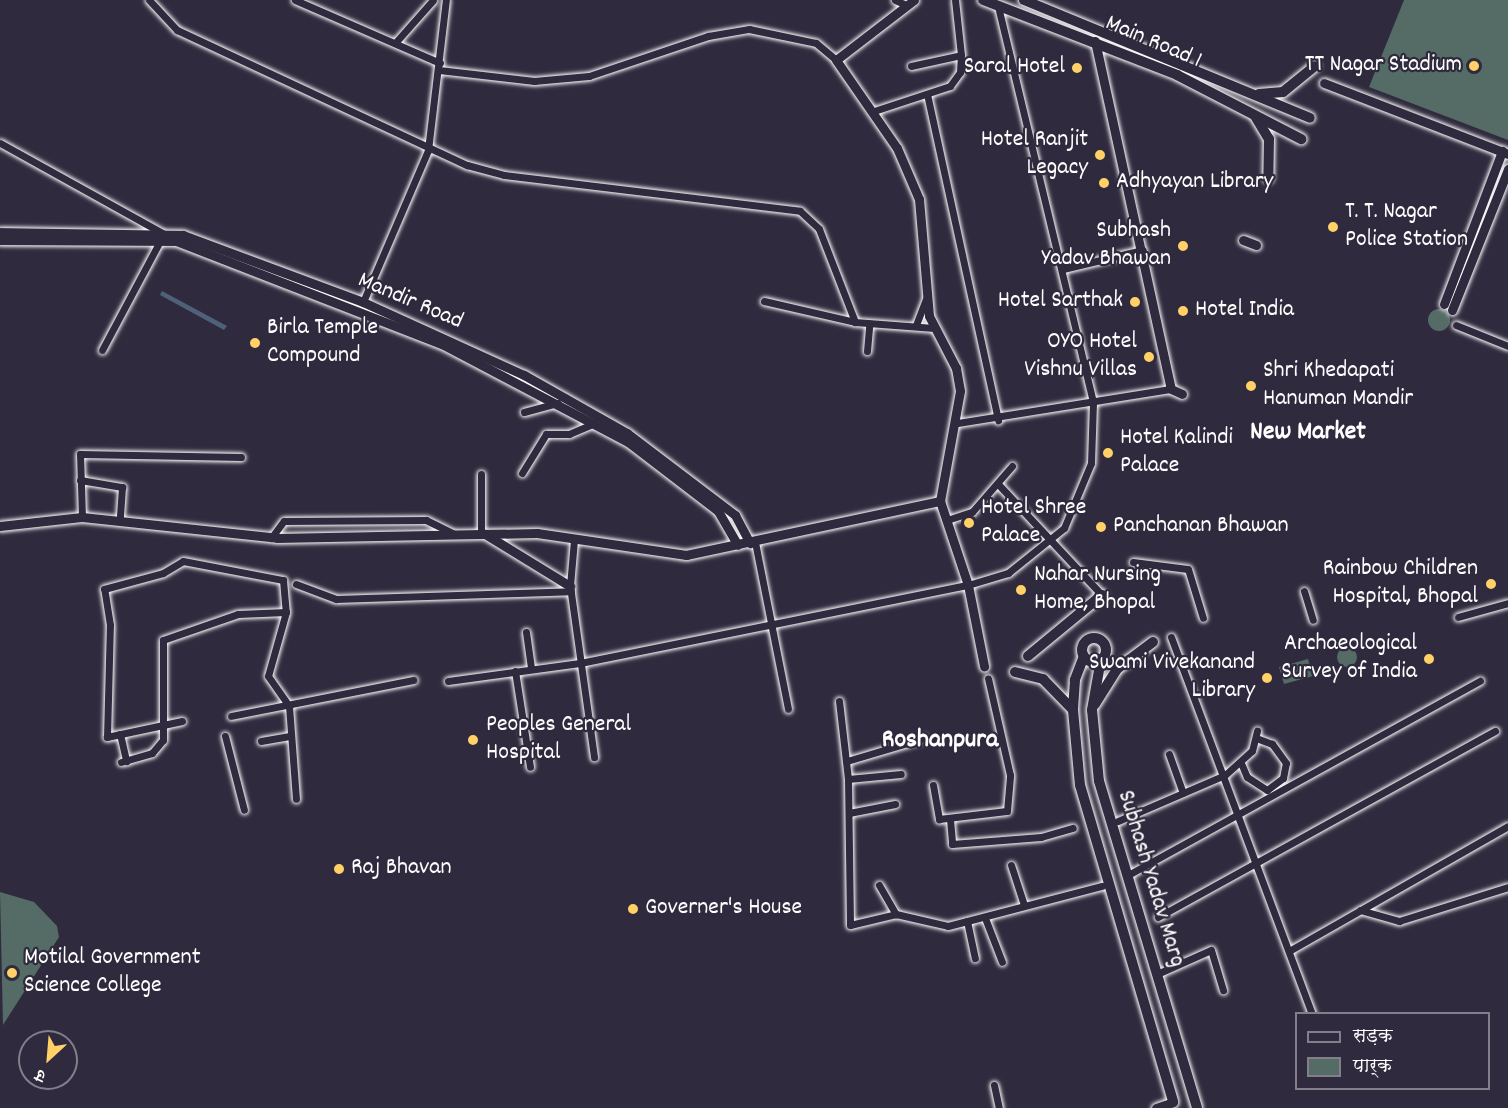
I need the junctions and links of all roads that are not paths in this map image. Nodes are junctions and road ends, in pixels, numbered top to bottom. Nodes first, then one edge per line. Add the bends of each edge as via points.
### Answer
1 (148, 0) edge
2 (295, 0) edge
3 (433, 0) edge
4 (446, 0) edge
5 (895, 0) edge
6 (956, 0) edge
7 (983, 0) edge
8 (1024, 0) edge
9 (910, 3) edge
10 (998, 7) junction
11 (1095, 41) junction
12 (395, 43) junction
13 (961, 55) junction
14 (836, 60) junction
15 (440, 66) junction
16 (911, 66) dead end
17 (1315, 66) dead end
18 (1324, 83) dead end
19 (927, 94) junction
20 (1256, 94) junction
21 (874, 111) junction
22 (1252, 111) junction
23 (1310, 118) dead end
24 (1301, 139) dead end
25 (0, 143) edge
26 (428, 150) junction
27 (1505, 152) edge
28 (1508, 169) edge
29 (1268, 178) dead end
30 (0, 232) edge
31 (162, 237) junction
32 (0, 240) edge
33 (1243, 240) dead end
34 (1256, 245) dead end
35 (1143, 250) junction
36 (1063, 269) junction
37 (926, 298) junction
38 (764, 301) dead end
39 (363, 302) junction
40 (855, 322) junction
41 (915, 325) junction
42 (1456, 325) dead end
43 (868, 326) junction
44 (934, 328) junction
45 (1508, 346) edge
46 (102, 351) dead end
47 (867, 351) dead end
48 (1171, 388) junction
49 (1182, 394) dead end
50 (560, 402) junction
51 (1093, 402) junction
52 (524, 412) dead end
53 (998, 420) junction
54 (596, 423) junction
55 (958, 423) junction
56 (241, 457) dead end
57 (1012, 466) dead end
58 (522, 473) dead end
59 (481, 474) dead end
60 (80, 480) junction
61 (998, 484) junction
62 (940, 501) junction
63 (82, 517) junction
64 (120, 519) junction
65 (950, 519) junction
66 (0, 526) edge
67 (482, 533) junction
68 (455, 534) junction
69 (271, 538) junction
70 (574, 540) junction
71 (1053, 541) junction
72 (752, 542) junction
73 (738, 545) junction
74 (1133, 562) dead end
75 (296, 584) dead end
76 (968, 585) junction
77 (570, 589) junction
78 (1304, 591) dead end
79 (1102, 595) joint
80 (1508, 603) edge
81 (286, 612) junction
82 (1458, 617) dead end
83 (1203, 618) dead end
84 (1312, 620) dead end
85 (771, 626) junction
86 (526, 632) dead end
87 (1171, 637) dead end
88 (1154, 642) dead end
89 (1028, 656) dead end
90 (1084, 656) junction
91 (1101, 659) junction
92 (580, 663) junction
93 (984, 666) dead end
94 (531, 669) junction
95 (515, 671) junction
96 (1015, 672) dead end
97 (988, 678) dead end
98 (413, 680) dead end
99 (448, 681) dead end
100 (1480, 681) dead end
101 (839, 701) dead end
102 (289, 706) junction
103 (788, 709) dead end
104 (1073, 710) junction
105 (1092, 710) junction
106 (231, 716) dead end
107 (182, 721) dead end
108 (166, 724) junction
109 (1495, 731) dead end
110 (120, 734) junction
111 (225, 736) dead end
112 (290, 736) junction
113 (924, 738) dead end
114 (261, 741) dead end
115 (1169, 754) dead end
116 (594, 757) dead end
117 (847, 761) junction
118 (1241, 764) junction
119 (530, 767) dead end
120 (901, 774) dead end
121 (1225, 775) junction
122 (848, 779) junction
123 (933, 785) dead end
124 (1183, 793) junction
125 (296, 799) dead end
126 (895, 804) dead end
127 (244, 810) dead end
128 (849, 813) junction
129 (1239, 814) junction
130 (950, 819) junction
131 (1118, 821) dead end
132 (1508, 826) edge
133 (1073, 828) dead end
134 (1257, 862) junction
135 (1011, 865) dead end
136 (1128, 875) junction
137 (879, 885) dead end
138 (1102, 886) dead end
139 (1508, 887) edge
140 (1024, 905) junction
141 (1360, 910) junction
142 (896, 914) junction
143 (1158, 917) dead end
144 (985, 918) junction
145 (968, 921) junction
146 (1289, 951) junction
147 (975, 958) dead end
148 (1002, 962) dead end
149 (1157, 974) junction
150 (1223, 990) dead end
151 (1311, 1012) edge
152 (994, 1085) dead end
153 (1173, 1102) joint
154 (1195, 1107) edge
155 (999, 1108) edge
156 (1156, 1108) edge

1 - 26 street via 177,30
2 - 12 street
3 - 12 street
4 - 15 street
5 - 9 street
6 - 13 street
7 - 10 main road, Main Road 1
8 - 20 main road, Main Road 1
9 - 14 street
10 - 11 main road, Main Road 1
10 - 36 street
11 - 22 main road, Main Road 1
11 - 35 street
12 - 15 street
13 - 16 street
13 - 19 street via 960,72 950,86
14 - 15 street via 816,43 749,29 708,36 589,76 534,81
14 - 21 street
15 - 26 street
17 - 20 main road via 1283,92
18 - 27 street
19 - 21 street
19 - 53 street
20 - 23 main road, Main Road 1
21 - 37 street via 919,200
22 - 24 main road, Main Road 1
22 - 29 main road via 1269,139
25 - 31 street
26 - 39 street
26 - 40 street via 504,175 800,211 819,229
27 - 28 street via 1448,307
30 - 31 street, Mandir Road
31 - 32 street, Mandir Road
31 - 39 street, Mandir Road via 217,246
31 - 46 street
31 - 50 street, Mandir Road via 442,344
33 - 34 street
35 - 36 street
35 - 48 street
36 - 51 street
37 - 41 street
37 - 44 street
38 - 40 street
39 - 72 street, Mandir Road via 524,375 627,433 735,515
40 - 43 street
41 - 43 street
41 - 44 street
42 - 45 street
43 - 47 street
44 - 55 street via 956,368
48 - 49 street
48 - 51 street
50 - 52 street
50 - 54 street, Mandir Road
51 - 53 street
51 - 71 street via 1087,479 1071,519
53 - 55 street
54 - 58 street via 569,434 546,434
54 - 73 street, Mandir Road via 718,511
55 - 62 street
56 - 60 street via 80,454
57 - 61 street
59 - 67 street
60 - 63 street
60 - 64 street via 113,481 122,487
61 - 65 street via 972,512
61 - 71 street
62 - 65 street
62 - 72 street
63 - 64 street
63 - 66 street
64 - 69 street
65 - 76 street
67 - 68 street
67 - 70 street via 537,532
67 - 77 street
68 - 69 street
68 - 69 street via 426,520 284,521
70 - 73 street via 686,555
70 - 77 street
71 - 76 street via 1008,573
71 - 79 street
72 - 73 street
72 - 85 street
74 - 83 street via 1188,569
75 - 77 street via 336,599
76 - 85 street
76 - 93 street
77 - 92 street
78 - 84 street
79 - 89 main road
80 - 82 street
81 - 102 street via 268,676
81 - 108 street via 238,614 163,640
81 - 110 street via 283,580 183,561 163,573 104,590 110,637 104,709 107,736
85 - 92 street
85 - 103 street
86 - 94 street
87 - 121 street
88 - 105 main road via 1117,669
90 - 91 main road
90 - 91 main road via 1084,643 1096,638 1106,647
90 - 104 main road, Subhash Yadav Marg via 1075,680
91 - 105 main road, Subhash Yadav Marg
92 - 94 street
92 - 116 street
94 - 95 street
95 - 99 street
95 - 119 street
96 - 104 main road via 1043,679 1069,700
97 - 130 street via 1010,775 1007,811
98 - 102 street
100 - 129 street
101 - 117 street
102 - 106 street
102 - 112 street
104 - 153 main road, Subhash Yadav Marg via 1080,785
105 - 136 main road, Subhash Yadav Marg via 1099,781
107 - 108 street
108 - 110 street
108 - 110 street via 152,753 123,761
109 - 134 street
111 - 127 street
112 - 114 street
112 - 125 street
113 - 117 street
115 - 124 street
117 - 122 street
118 - 118 street via 1247,777 1267,790 1282,778 1287,763 1272,744 1257,735
118 - 121 street
120 - 122 street
121 - 124 street
121 - 129 street
122 - 128 street
123 - 130 street via 939,819
124 - 131 street
126 - 128 street
128 - 142 street via 850,925
129 - 134 street
129 - 136 street
130 - 133 street via 952,844 1041,837
132 - 141 street
134 - 143 street
134 - 146 street
135 - 140 street
136 - 149 main road, Subhash Yadav Marg
137 - 142 street
138 - 140 street
139 - 141 street via 1399,921
140 - 144 street
141 - 146 street
142 - 145 street via 934,926
144 - 145 street
144 - 148 street
145 - 147 street
146 - 151 street
149 - 150 street via 1210,950
149 - 154 main road, Subhash Yadav Marg
152 - 155 street
153 - 156 street

